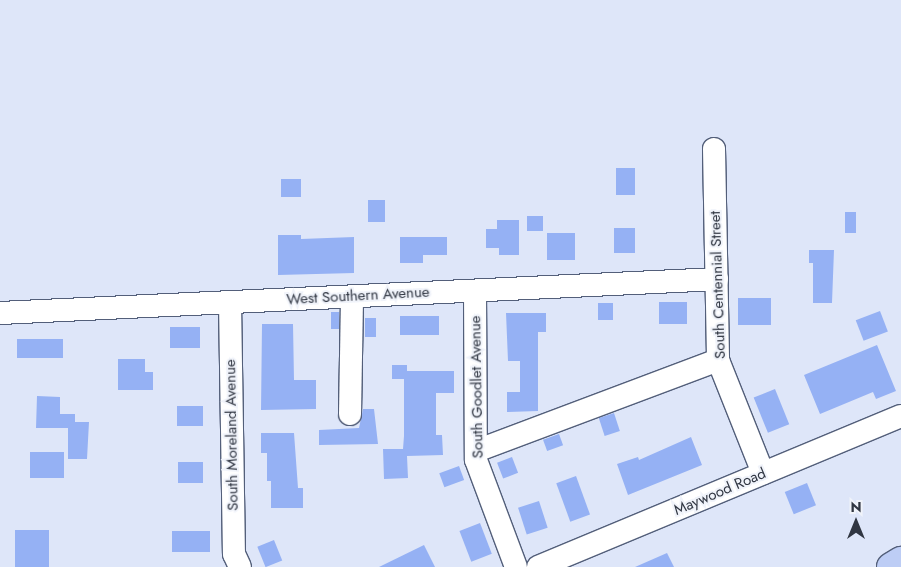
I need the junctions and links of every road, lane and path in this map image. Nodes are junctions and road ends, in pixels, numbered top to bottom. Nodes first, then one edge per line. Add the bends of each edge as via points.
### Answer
1 (714, 149) dead end
2 (717, 279) junction
3 (476, 291) junction
4 (352, 296) junction
5 (230, 302) junction
6 (0, 312) edge
7 (718, 360) junction
8 (350, 414) dead end
9 (901, 416) edge
10 (476, 451) junction
11 (763, 473) junction
12 (901, 561) edge
13 (240, 567) edge
14 (516, 567) edge
15 (538, 567) edge
16 (892, 567) edge

1 - 2 street, South Centennial Street
2 - 3 street, West Southern Avenue
2 - 7 street, South Centennial Street
3 - 4 street, West Southern Avenue
3 - 10 street, South Goodlet Avenue
4 - 5 street, West Southern Avenue
4 - 8 street
5 - 6 street, West Southern Avenue
5 - 13 street, South Moreland Avenue via 234,554
7 - 10 street
7 - 11 street, South Centennial Street
9 - 11 street, Maywood Road
10 - 14 street, South Goodlet Avenue via 476,460
11 - 15 street, Maywood Road
12 - 16 main road

